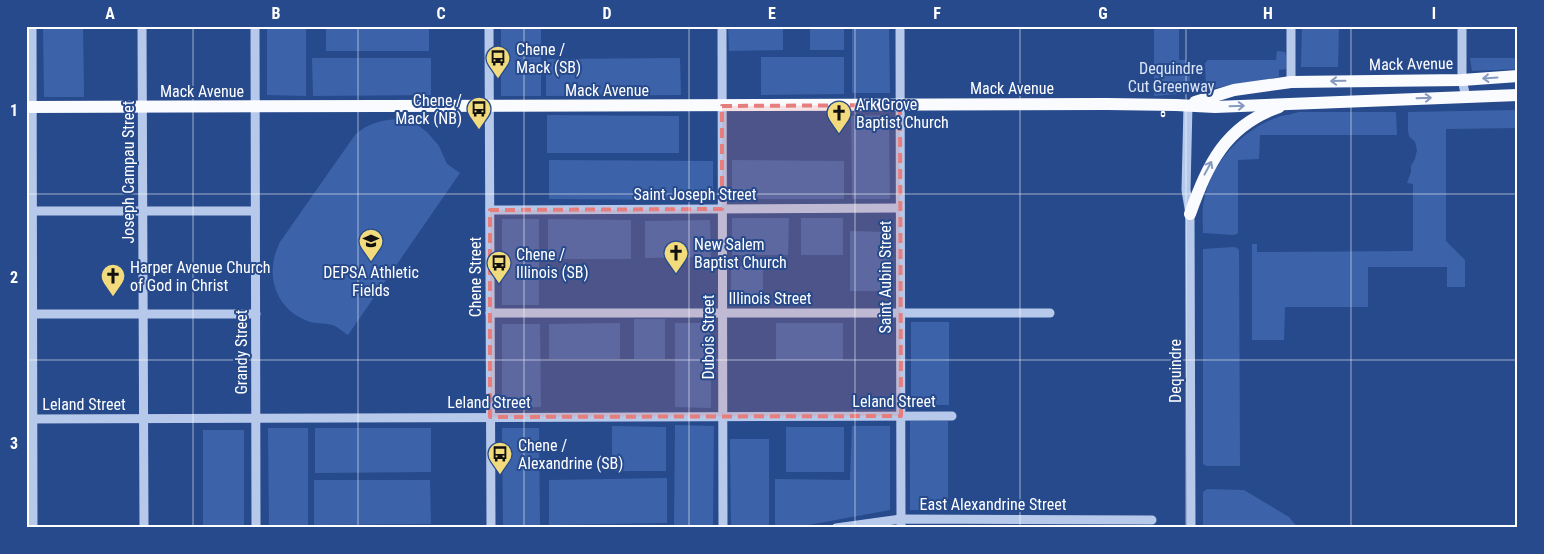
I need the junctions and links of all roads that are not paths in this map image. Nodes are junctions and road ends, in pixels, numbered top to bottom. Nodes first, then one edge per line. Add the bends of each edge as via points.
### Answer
1 (32, 26) edge
2 (142, 26) edge
3 (255, 26) edge
4 (489, 26) edge
5 (722, 26) edge
6 (900, 26) edge
7 (1291, 26) edge
8 (1462, 26) edge
9 (1518, 76) edge
10 (1462, 80) junction
11 (1384, 81) junction
12 (1291, 82) junction
13 (1518, 95) edge
14 (1466, 97) junction
15 (1332, 101) junction
16 (1299, 104) junction
17 (900, 105) junction
18 (489, 106) junction
19 (722, 106) junction
20 (143, 107) junction
21 (255, 107) junction
22 (29, 108) edge
23 (1188, 111) junction
24 (900, 208) junction
25 (722, 209) junction
26 (490, 210) junction
27 (29, 211) edge
28 (143, 211) junction
29 (256, 211) junction
30 (1190, 214) junction
31 (900, 312) junction
32 (490, 313) junction
33 (723, 313) junction
34 (1050, 313) dead end
35 (29, 314) edge
36 (143, 314) junction
37 (256, 314) junction
38 (723, 416) junction
39 (901, 416) junction
40 (952, 416) dead end
41 (490, 417) junction
42 (256, 418) junction
43 (30, 419) edge
44 (144, 419) junction
45 (1152, 520) dead end
46 (901, 523) edge
47 (33, 528) edge
48 (144, 528) edge
49 (256, 528) edge
50 (491, 528) edge
51 (723, 528) edge
52 (836, 528) edge
53 (1191, 528) edge

1 - 22 street
2 - 20 street, Joseph Campau Street
3 - 21 street, Grandy Street
4 - 18 street, Chene Street
5 - 19 street, Dubois Street
6 - 17 street, Saint Aubin Street
7 - 12 street
8 - 10 street
9 -> 10 main road, Mack Avenue
10 - 11 main road, Mack Avenue
10 - 14 street
11 -> 12 main road, Mack Avenue
11 - 15 main road via 1385,88 1380,94
12 - 23 main road, Mack Avenue via 1234,90
13 - 14 main road, Mack Avenue
15 -> 14 main road, Mack Avenue
15 - 16 main road, Mack Avenue
23 -> 16 main road, Mack Avenue
30 -> 16 main road via 1211,163 1234,134 1273,110
17 - 19 main road, Mack Avenue
17 - 23 main road, Mack Avenue
17 - 24 street, Saint Aubin Street
18 - 19 main road, Mack Avenue
18 - 21 main road, Mack Avenue
18 - 26 street, Chene Street
19 - 25 street, Dubois Street
20 - 21 main road, Mack Avenue
20 - 22 main road, Mack Avenue
20 - 28 street, Joseph Campau Street
21 - 29 street, Grandy Street
22 - 27 street
23 - 30 street, Dequindre via 1186,190
24 - 25 street, Saint Joseph Street
24 - 31 street, Saint Aubin Street
25 - 26 street, Saint Joseph Street
25 - 33 street, Dubois Street
26 - 32 street, Chene Street
27 - 28 street
27 - 35 street
28 - 29 street
28 - 36 street, Joseph Campau Street
29 - 37 street, Grandy Street
30 - 53 street, Dequindre
31 - 33 street, Illinois Street
31 - 34 street, Illinois Street
31 - 39 street, Saint Aubin Street
32 - 33 street, Illinois Street
32 - 41 street, Chene Street
33 - 38 street, Dubois Street
35 - 36 street
35 - 43 street
36 - 37 street
36 - 44 street, Joseph Campau Street
37 - 42 street, Grandy Street
38 - 39 street, Leland Street
38 - 41 street, Leland Street
38 - 51 street, Dubois Street
39 - 40 street, Leland Street
39 - 46 street, Saint Aubin Street
41 - 42 street, Leland Street
41 - 50 street, Chene Street
42 - 44 street, Leland Street
42 - 49 street, Grandy Street
43 - 44 street, Leland Street
43 - 47 street
44 - 48 street, Joseph Campau Street
45 - 46 street, East Alexandrine Street
46 - 52 street, East Alexandrine Street

